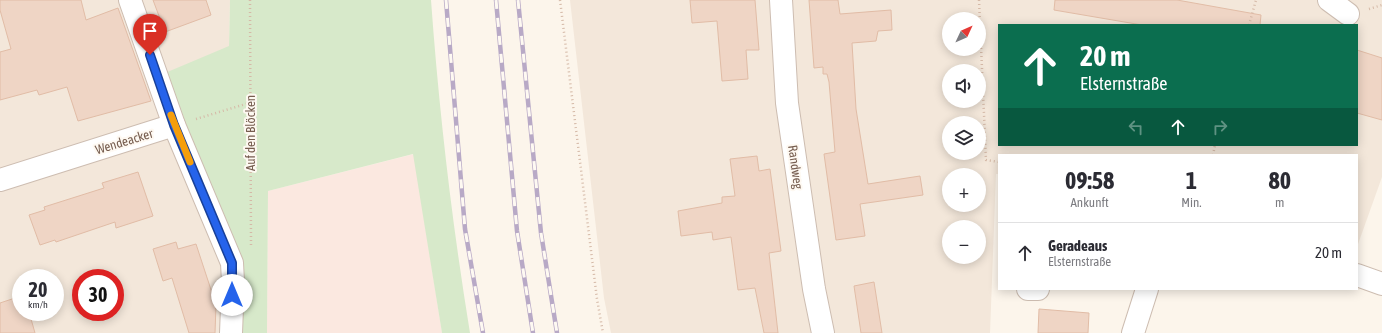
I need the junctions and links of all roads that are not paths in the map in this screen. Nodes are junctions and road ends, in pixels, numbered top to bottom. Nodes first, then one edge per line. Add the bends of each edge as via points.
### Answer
1 (130, 0) edge
2 (781, 0) edge
3 (1329, 0) edge
4 (1348, 14) dead end
5 (174, 125) junction
6 (0, 180) edge
7 (1358, 275) edge
8 (1382, 284) edge
9 (1147, 290) edge
10 (231, 333) edge
11 (822, 333) edge
12 (1133, 333) edge

1 - 5 street
2 - 11 street, Randweg via 787,103
3 - 4 street
5 - 6 street, Wendeacker
5 - 10 street via 232,263
7 - 8 street
9 - 12 street

